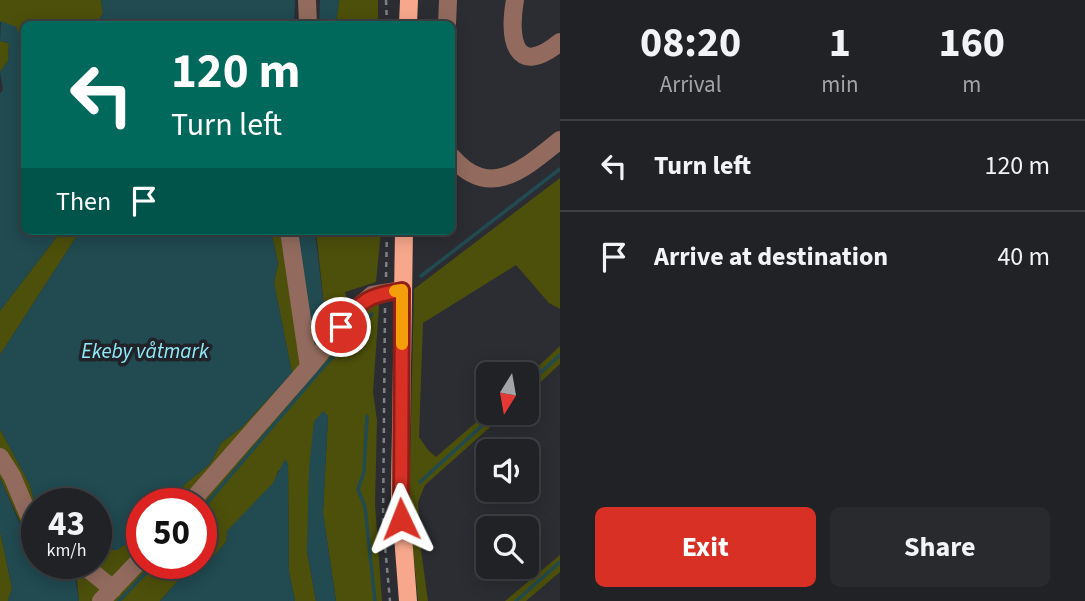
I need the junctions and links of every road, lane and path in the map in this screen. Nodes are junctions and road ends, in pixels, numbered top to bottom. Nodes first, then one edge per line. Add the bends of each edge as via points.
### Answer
1 (307, 0) edge
2 (386, 0) edge
3 (448, 0) edge
4 (515, 0) edge
5 (308, 21) edge
6 (387, 21) edge
7 (447, 21) edge
8 (560, 42) edge
9 (560, 140) edge
10 (455, 161) edge
11 (290, 235) edge
12 (387, 235) edge
13 (403, 235) edge
14 (394, 291) junction
15 (309, 367) junction
16 (0, 457) edge
17 (203, 488) edge
18 (21, 497) edge
19 (126, 575) edge
20 (94, 579) edge
21 (107, 595) edge
22 (390, 601) edge
23 (408, 601) edge

1 - 5 lane
2 - 6 path
3 - 7 lane
4 - 8 lane via 517,50 527,57 539,57
9 - 10 lane via 511,176 477,177
11 - 15 lane
12 - 14 path
13 - 14 main road
14 - 15 lane via 372,295 356,308
14 - 22 path via 383,524
14 - 23 main road
15 - 17 lane
16 - 18 lane
19 - 21 lane
20 - 21 lane

